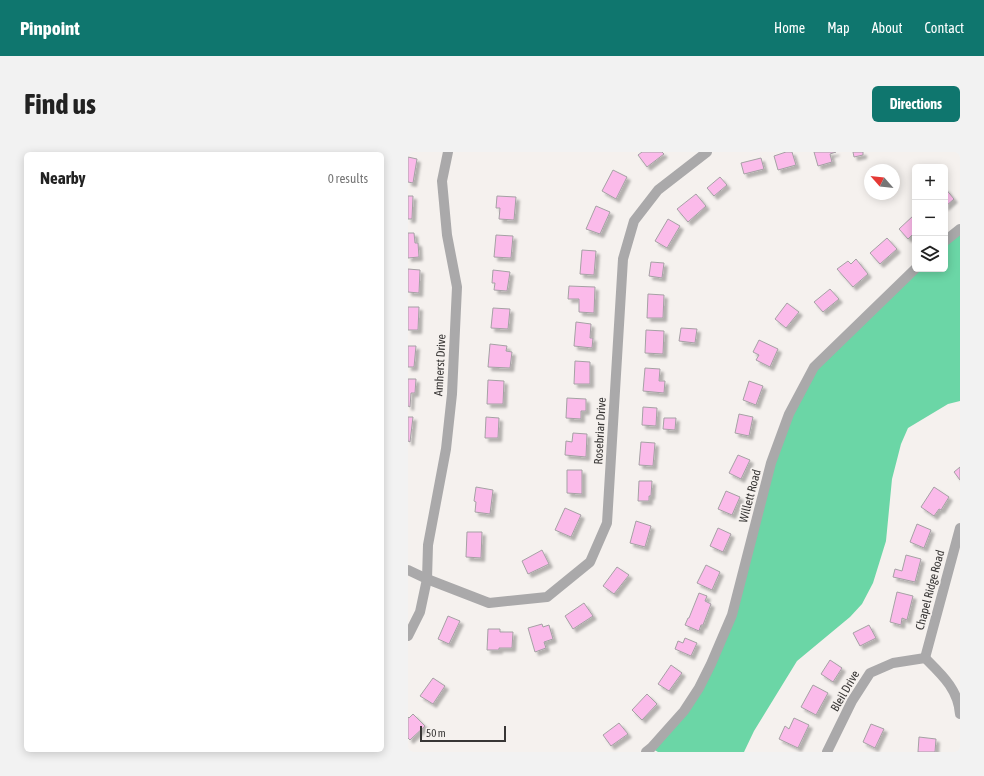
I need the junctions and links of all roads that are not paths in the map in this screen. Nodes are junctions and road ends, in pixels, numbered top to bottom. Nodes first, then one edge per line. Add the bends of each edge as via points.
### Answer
1 (448, 152) edge
2 (707, 152) edge
3 (960, 229) edge
4 (948, 239) edge
5 (912, 272) edge
6 (960, 528) edge
7 (408, 570) edge
8 (427, 579) junction
9 (408, 636) edge
10 (925, 658) junction
11 (960, 714) edge
12 (651, 751) edge
13 (828, 752) edge

1 - 8 street, Amherst Drive via 442,181 447,235 457,287 452,394 446,449 428,546
2 - 8 street, Rosebriar Drive via 658,190 634,221 623,259 607,523 590,562 547,597 540,598 489,603
3 - 4 street
5 - 12 street, Willett Road via 814,367 789,414 771,463 732,615 699,688 684,711
6 - 10 street, Chapel Ridge Road
7 - 8 street, Rosebriar Drive
8 - 9 street, Amherst Drive via 420,612
10 - 11 street via 949,683 959,705
10 - 13 street, Bleil Drive via 893,663 870,673 852,701

